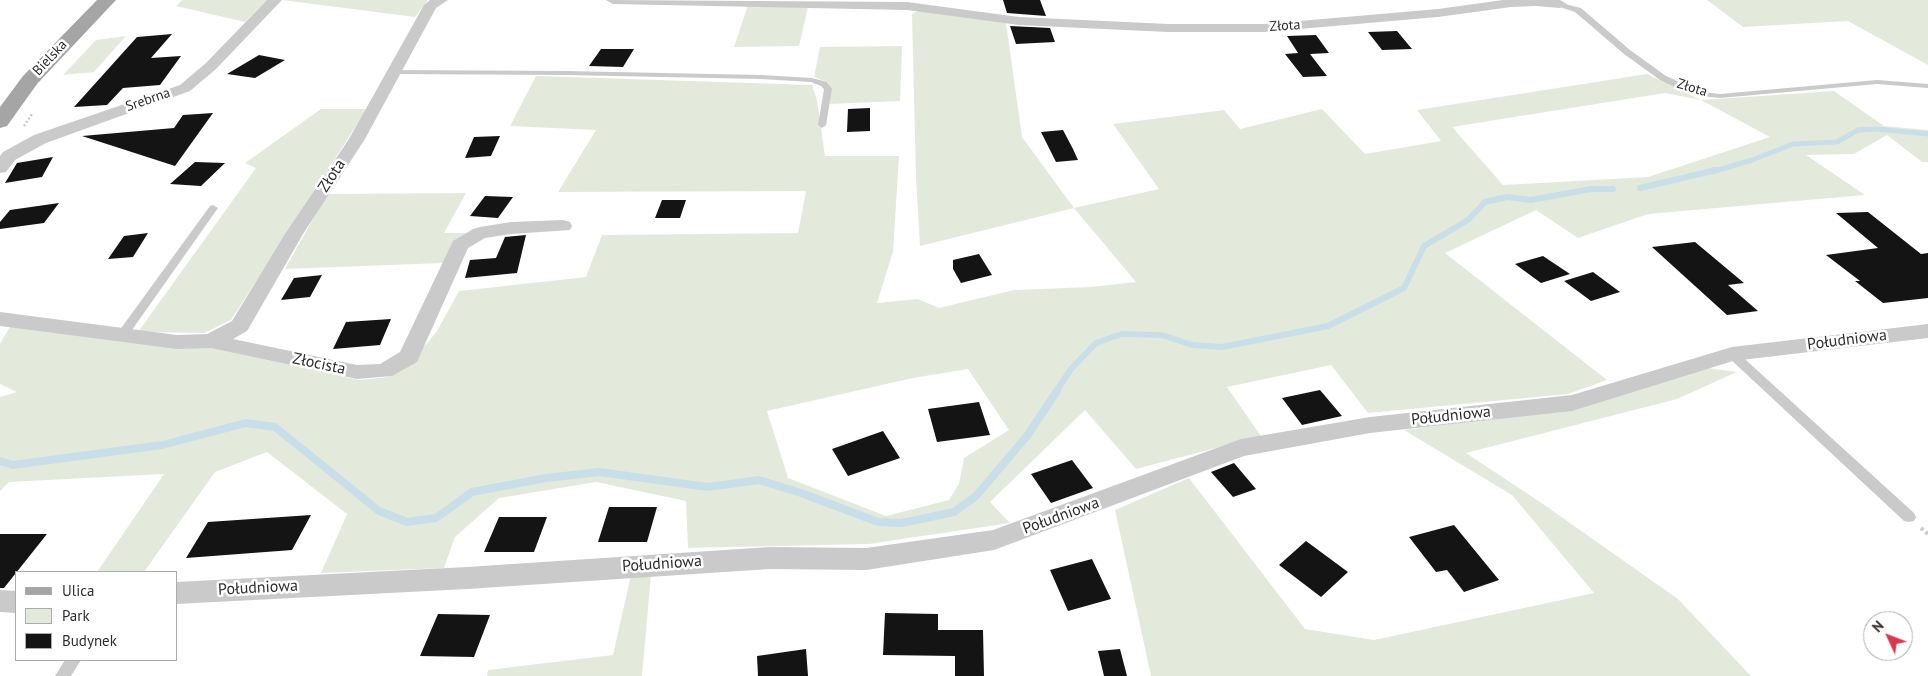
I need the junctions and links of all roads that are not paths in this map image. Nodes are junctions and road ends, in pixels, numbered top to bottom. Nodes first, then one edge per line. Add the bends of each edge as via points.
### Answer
1 (106, 0) edge
2 (276, 0) edge
3 (441, 0) edge
4 (613, 0) edge
5 (660, 1) edge
6 (1566, 2) edge
7 (908, 3) edge
8 (392, 72) junction
9 (1928, 86) edge
10 (0, 122) edge
11 (822, 126) dead end
12 (0, 168) edge
13 (213, 208) dead end
14 (563, 226) dead end
15 (0, 318) edge
16 (1928, 331) edge
17 (123, 334) junction
18 (211, 341) junction
19 (1732, 354) junction
20 (1909, 517) dead end
21 (178, 593) edge
22 (0, 601) edge
23 (15, 602) edge
24 (72, 661) edge
25 (63, 676) edge

1 - 10 main road, Bielska via 30,80
2 - 12 street, Srebrna via 185,88 40,139 9,156
3 - 8 street, Złota via 431,5
4 - 5 street, Złota
5 - 7 street, Złota
6 - 7 street, Złota via 1511,3 1438,13 1265,28 1168,28 1019,21 965,15
6 - 9 lane, Złota via 1664,78 1701,94 1720,96 1877,82
8 - 11 lane via 812,80 828,89
8 - 18 street, Złota via 357,139 294,234 240,326
13 - 17 lane
14 - 18 street, Złocista via 480,233 460,245 409,357 384,371 357,372
15 - 17 street, Złocista
16 - 19 street, Południowa
17 - 18 street, Złocista via 177,342
19 - 20 lane
19 - 21 street, Południowa via 1572,403 1370,425 1241,448 994,540 866,559 770,558
22 - 23 street
24 - 25 lane

